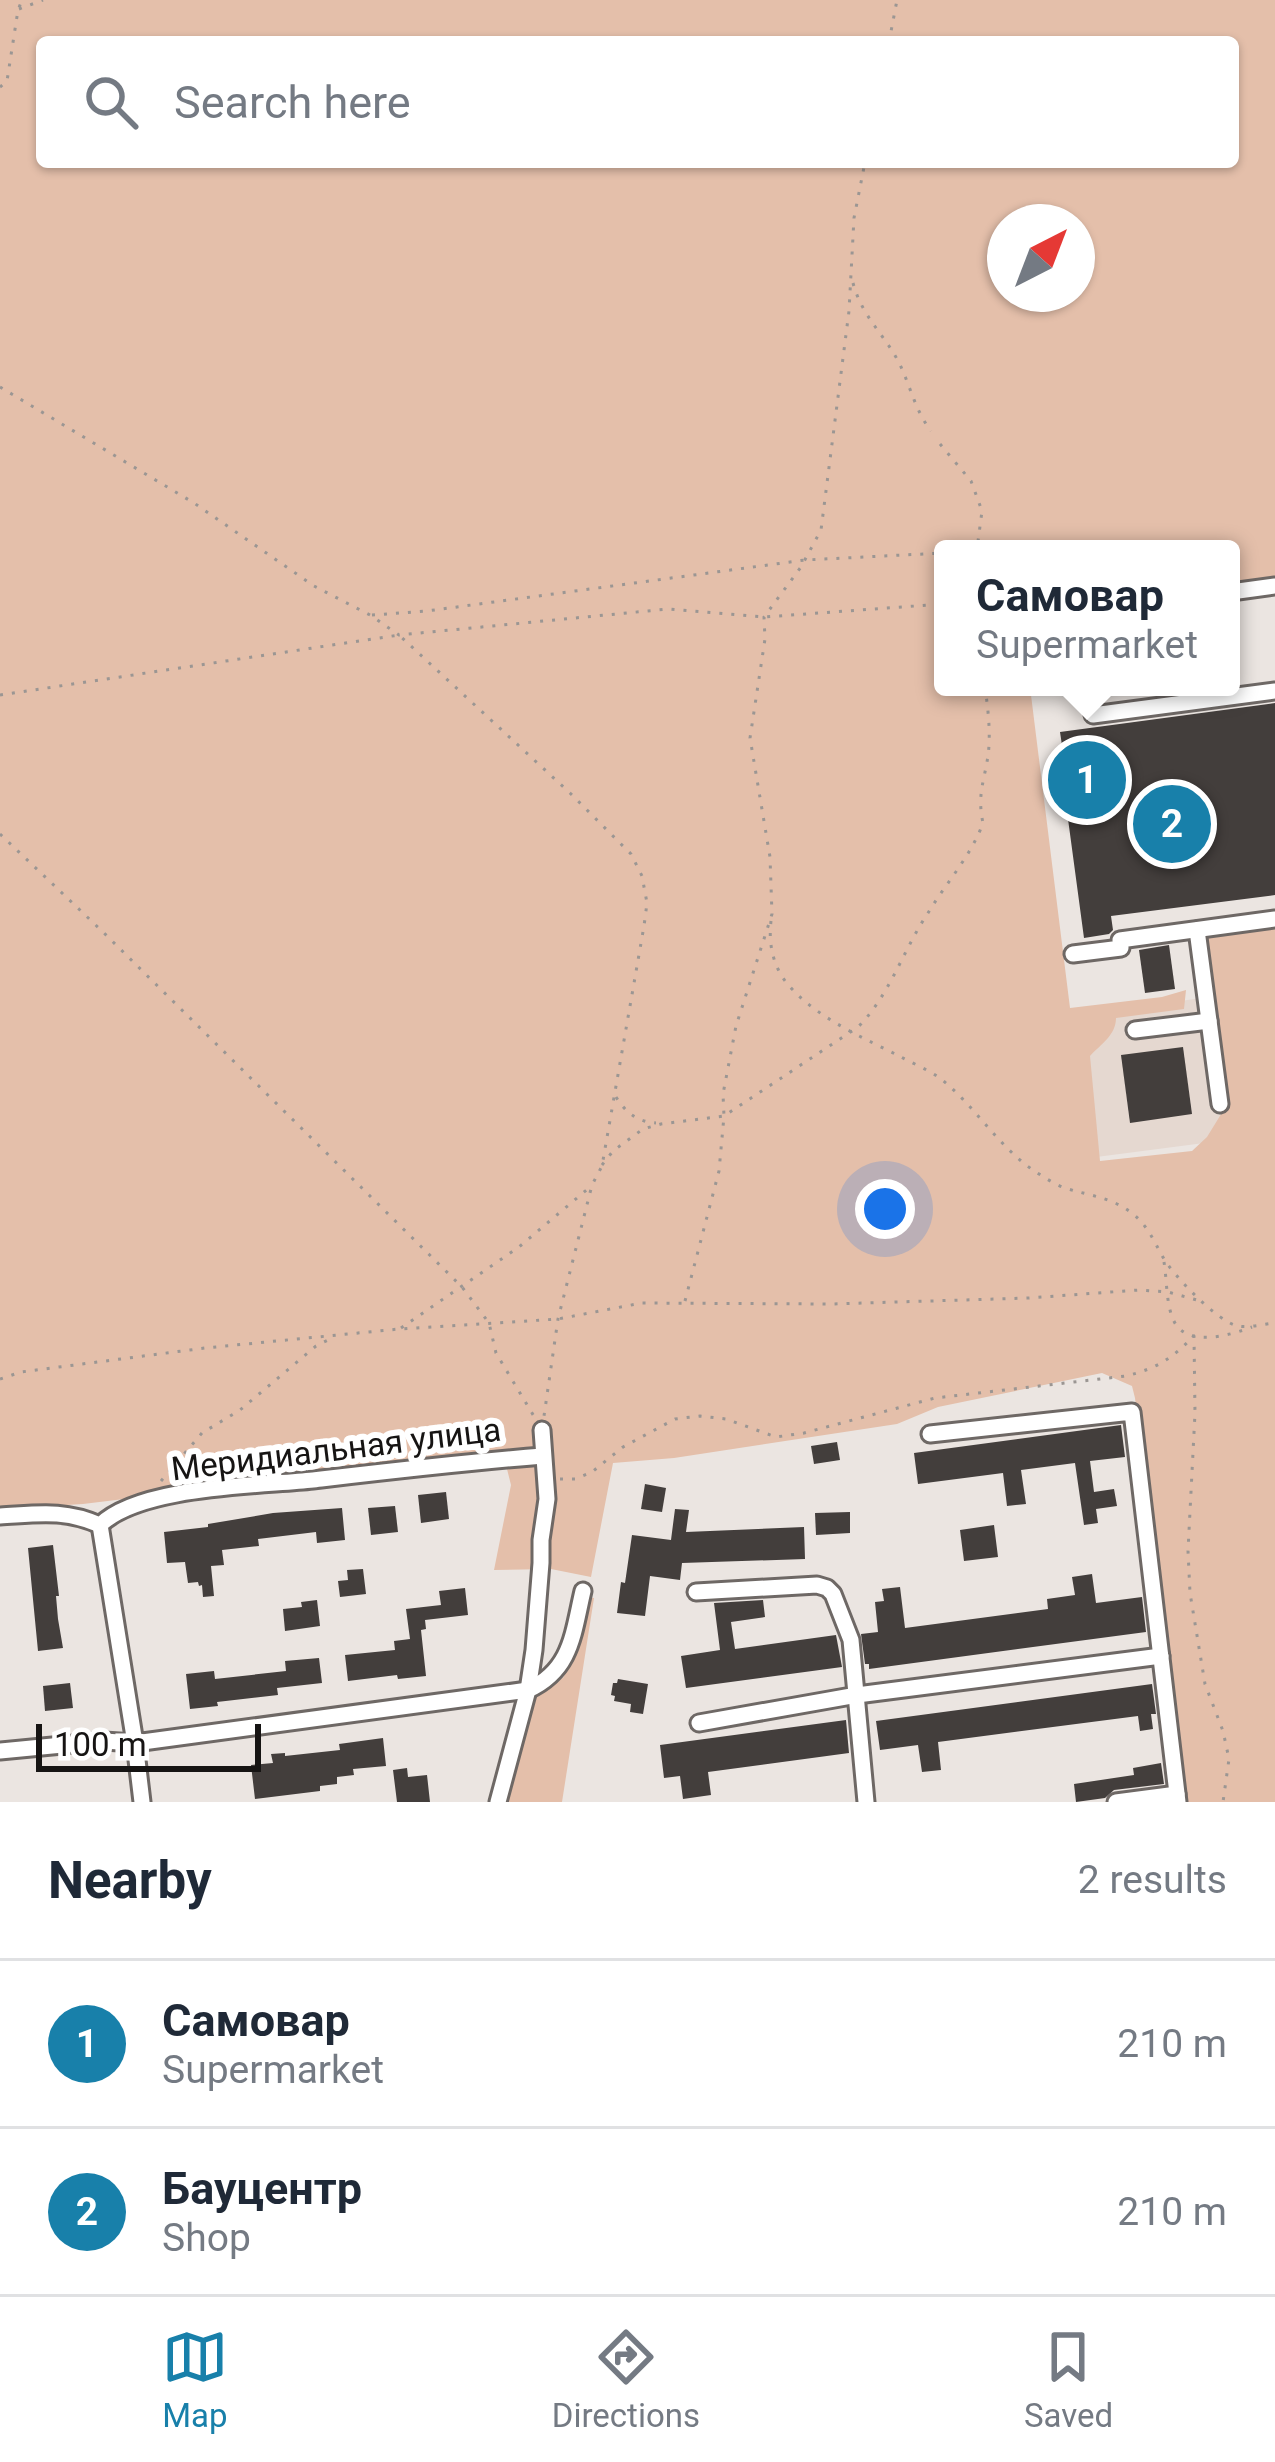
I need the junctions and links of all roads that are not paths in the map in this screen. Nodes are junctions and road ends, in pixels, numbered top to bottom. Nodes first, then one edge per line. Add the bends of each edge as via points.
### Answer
1 (1275, 586) edge
2 (1240, 591) edge
3 (1275, 691) edge
4 (1090, 696) edge
5 (1237, 696) edge
6 (1240, 696) edge
7 (1275, 919) edge
8 (1197, 929) junction
9 (1073, 954) dead end
10 (1209, 1021) junction
11 (1135, 1030) dead end
12 (1220, 1103) dead end
13 (542, 1430) road end
14 (930, 1434) dead end
15 (543, 1456) junction
16 (0, 1516) edge
17 (100, 1525) junction
18 (583, 1591) dead end
19 (696, 1592) dead end
20 (1161, 1656) junction
21 (528, 1690) junction
22 (857, 1695) junction
23 (699, 1723) dead end
24 (136, 1743) junction
25 (0, 1751) edge
26 (1178, 1798) edge
27 (142, 1802) edge
28 (498, 1802) edge
29 (866, 1802) edge
30 (1116, 1802) edge

1 - 2 street
3 - 6 street
4 - 5 street via 1093,715
7 - 8 street
8 - 9 street
8 - 10 street
10 - 11 street
10 - 12 street
13 - 15 street
14 - 20 street via 1132,1412
15 - 17 street, Меридиальная улица via 206,1490 129,1506
15 - 21 street
16 - 17 street via 72,1514
17 - 24 street
18 - 21 street via 568,1654
19 - 22 street via 827,1588 851,1640
20 - 22 street
20 - 26 street
21 - 24 street
21 - 28 street
22 - 23 street
22 - 29 street
24 - 25 street
24 - 27 street
26 - 30 street

